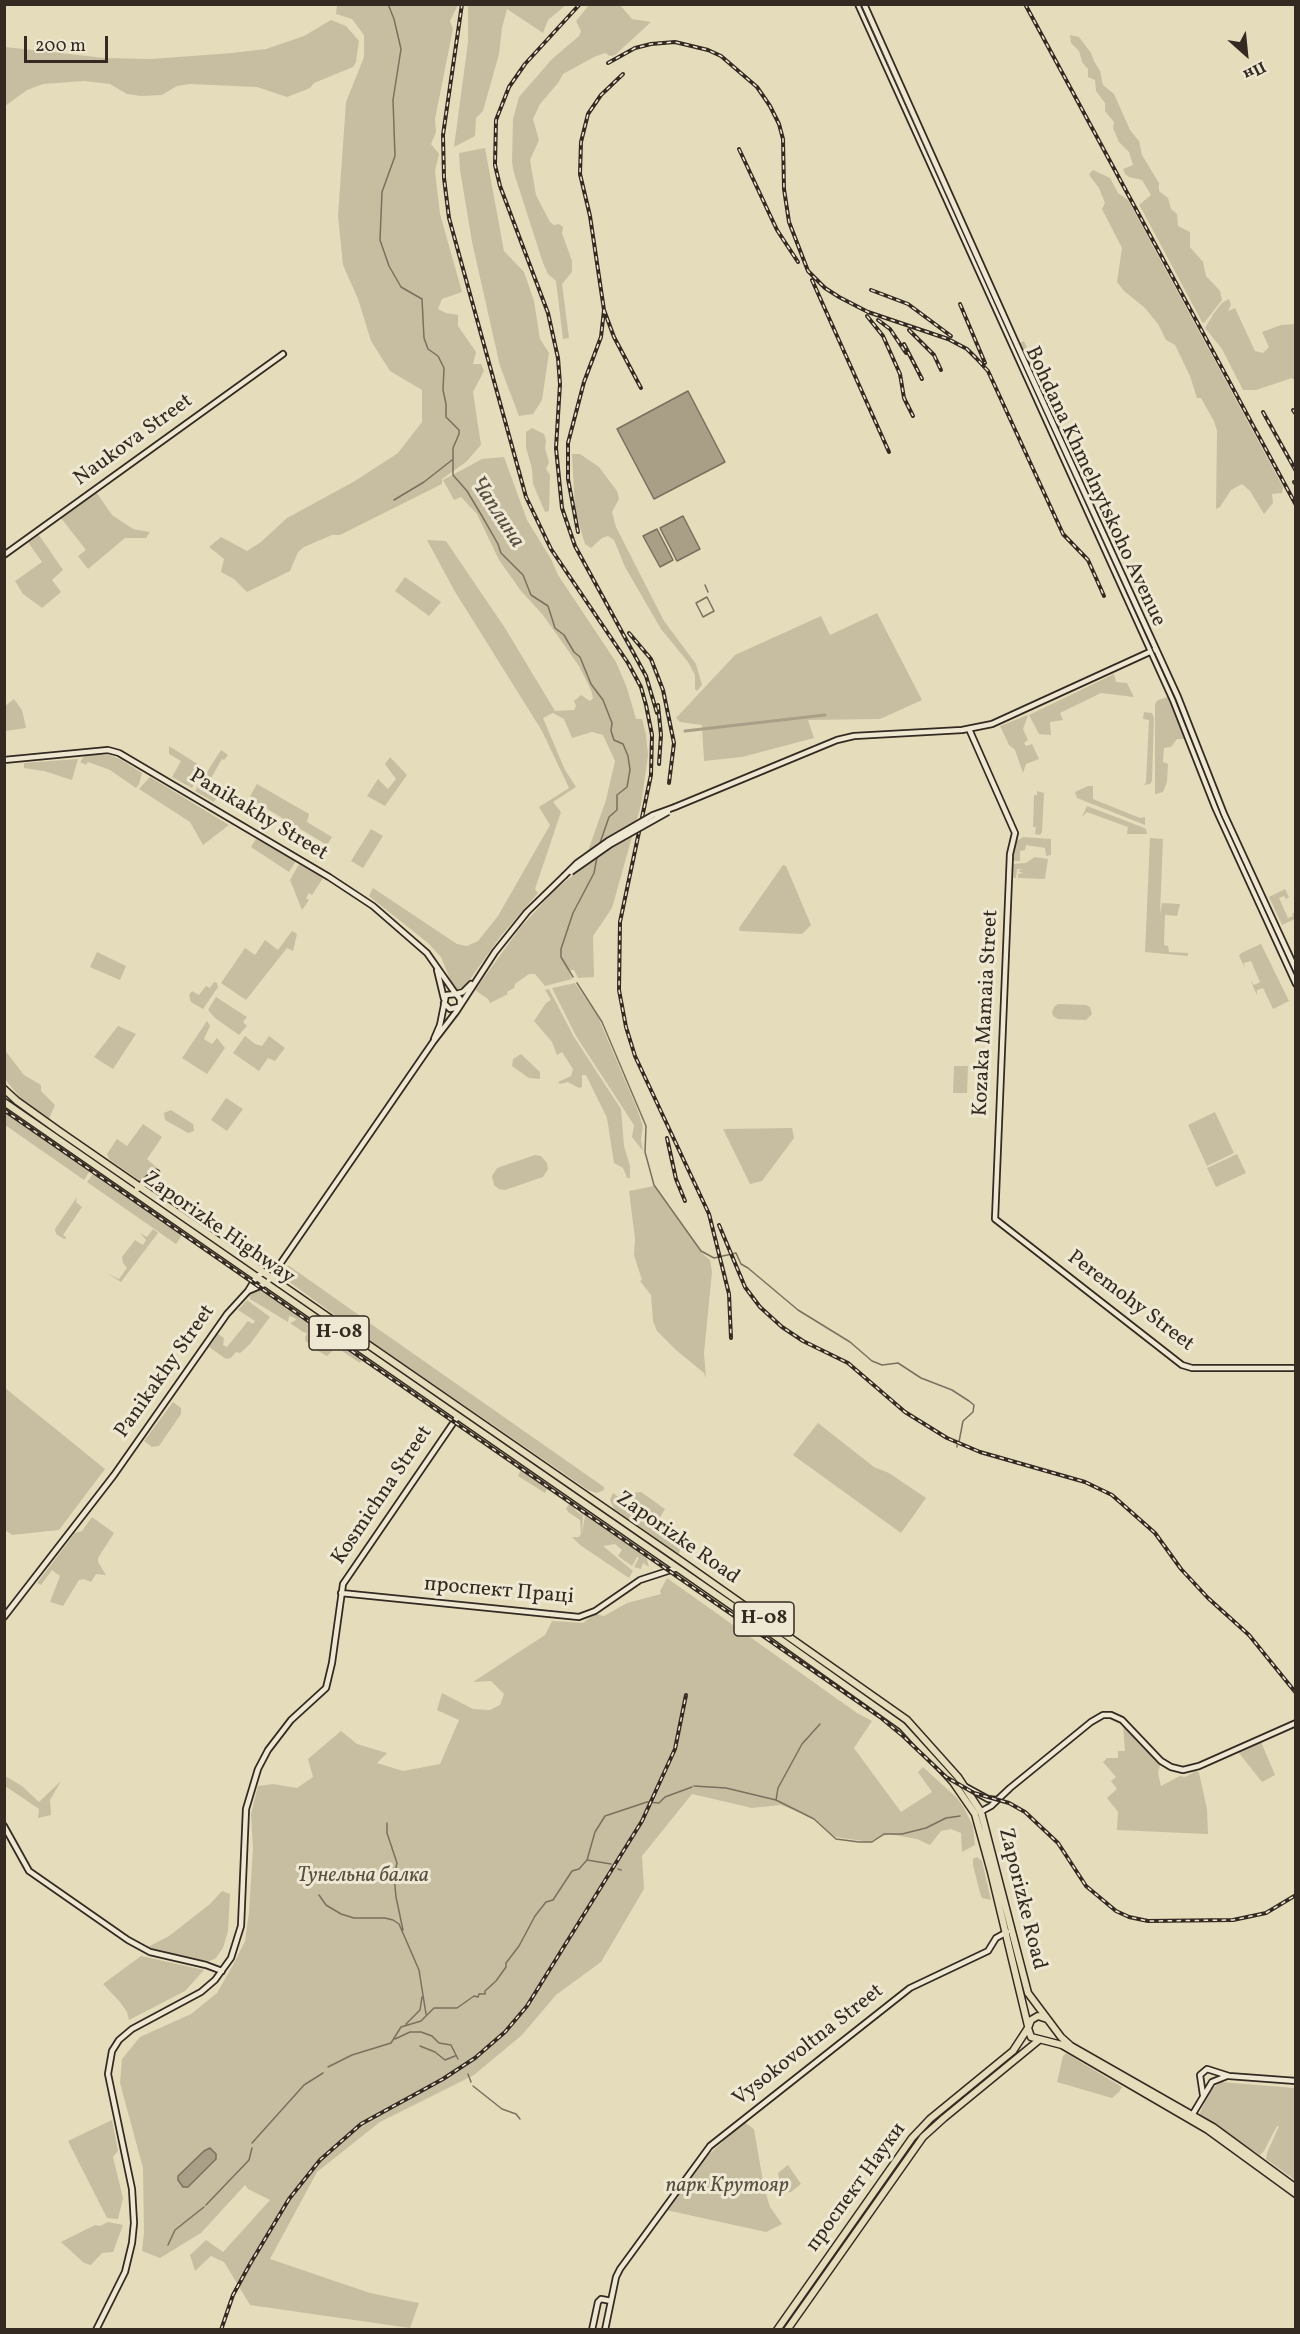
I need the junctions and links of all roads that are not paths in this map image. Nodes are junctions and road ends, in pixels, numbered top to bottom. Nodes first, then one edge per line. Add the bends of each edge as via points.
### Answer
1 (858, 4) edge
2 (864, 4) edge
3 (283, 354) dead end
4 (4, 555) edge
5 (1154, 650) junction
6 (969, 729) junction
7 (4, 760) edge
8 (437, 967) junction
9 (1296, 970) edge
10 (481, 973) junction
11 (1296, 984) edge
12 (455, 994) junction
13 (444, 1000) junction
14 (459, 1006) junction
15 (433, 1042) junction
16 (4, 1089) edge
17 (4, 1102) edge
18 (140, 1191) junction
19 (995, 1219) joint
20 (280, 1264) junction
21 (264, 1273) junction
22 (257, 1276) junction
23 (269, 1280) junction
24 (248, 1291) junction
25 (1296, 1368) edge
26 (460, 1413) junction
27 (679, 1565) junction
28 (340, 1593) junction
29 (4, 1617) edge
30 (1296, 1723) edge
31 (966, 1787) junction
32 (987, 1799) junction
33 (997, 1800) junction
34 (974, 1805) junction
35 (978, 1813) junction
36 (4, 1826) edge
37 (1009, 1932) junction
38 (222, 1971) junction
39 (1048, 2020) junction
40 (1028, 2027) junction
41 (1041, 2040) junction
42 (1213, 2070) junction
43 (1229, 2076) junction
44 (1202, 2080) junction
45 (1213, 2081) junction
46 (1296, 2081) edge
47 (1203, 2095) junction
48 (1191, 2117) junction
49 (1296, 2188) edge
50 (1296, 2194) edge
51 (611, 2301) junction
52 (96, 2330) edge
53 (592, 2330) edge
54 (605, 2330) edge
55 (777, 2330) edge
56 (787, 2330) edge

1 - 5 main road, Bohdana Khmelnytskoho Avenue
2 - 5 main road, Bohdana Khmelnytskoho Avenue
3 - 4 main road, Naukova Street
5 - 6 main road via 1008,717
5 - 9 main road, Bohdana Khmelnytskoho Avenue via 1184,709 1224,814
5 - 11 main road, Bohdana Khmelnytskoho Avenue via 1215,807
6 - 10 main road, bridge via 837,740 653,815 578,863 520,920
6 - 19 main road, Kozaka Mamaia Street via 1015,835 1010,854
7 - 8 main road, Panikakhy Street via 116,751 356,894 419,945
8 - 12 main road
8 - 13 main road, Panikakhy Street
10 - 12 main road via 466,990
10 - 14 main road, Panikakhy Street
12 - 13 main road via 448,994
12 - 14 main road via 460,999
13 - 14 main road via 450,1010
13 - 15 main road, Panikakhy Street
14 - 15 main road, Panikakhy Street
15 - 20 main road, Panikakhy Street
16 - 18 main road, Zaporizke Highway / Н-08
17 - 18 main road, Zaporizke Highway / Н-08
18 - 21 main road, Zaporizke Highway / Н-08
18 - 22 main road, Zaporizke Highway / Н-08
19 - 25 main road, Peremohy Street via 1182,1365
20 - 21 main road, Panikakhy Street
20 - 23 main road, Panikakhy Street
21 - 22 main road, Panikakhy Street
21 - 23 main road, Zaporizke Highway / Н-08
22 - 23 main road, Zaporizke Highway / Н-08
22 - 24 main road, Panikakhy Street
23 - 24 main road, Panikakhy Street
23 - 26 main road, Zaporizke Road / Н-08
24 - 29 main road, Panikakhy Street via 227,1314 114,1475
26 - 27 main road, Zaporizke Road / Н-08
26 - 28 main road, Kosmichna Street
27 - 28 main road, проспект Праці via 640,1580 576,1618
27 - 31 main road, Zaporizke Road / Н-08 via 897,1713 924,1737
27 - 34 main road, Zaporizke Road / Н-08 via 893,1719 919,1742
28 - 38 main road, Kosmichna Street via 326,1688 281,1732 264,1756 252,1785 245,1820 241,1926 231,1958
30 - 33 main road via 1183,1770 1161,1761 1122,1720 1103,1715
31 - 32 main road, Н-08
31 - 34 main road, Zaporizke Road / Н-08
32 - 33 main road, Н-08
32 - 34 main road
33 - 35 main road
34 - 35 main road, Zaporizke Road / Н-08
35 - 37 main road, Zaporizke Road
36 - 38 main road via 29,1870 128,1940 150,1952
37 - 39 main road, Zaporizke Road via 1028,1993
37 - 40 main road, Zaporizke Road
37 - 51 main road, Vysokovoltna Street via 996,1938 988,1951 910,1988 713,2143 620,2269
38 - 52 main road, Kosmichna Street via 201,1992 128,2031 110,2057 108,2079 132,2189 134,2220 126,2267
39 - 40 main road via 1034,2018
39 - 41 main road via 1051,2031
39 - 48 main road, Zaporizke Road via 1071,2046
40 - 41 main road via 1031,2037
40 - 55 main road, проспект Науки via 1013,2052 912,2138
41 - 48 main road, Zaporizke Road via 1062,2045
41 - 56 main road, проспект Науки via 923,2137
42 - 43 main road
42 - 44 main road via 1203,2070
42 - 45 main road
43 - 45 main road
43 - 46 main road
44 - 45 main road
44 - 47 main road
45 - 47 main road
47 - 48 main road
48 - 49 main road, Zaporizke Road via 1219,2131
48 - 50 main road, Zaporizke Road
51 - 53 main road via 601,2299 597,2305
51 - 54 main road, Vysokovoltna Street

